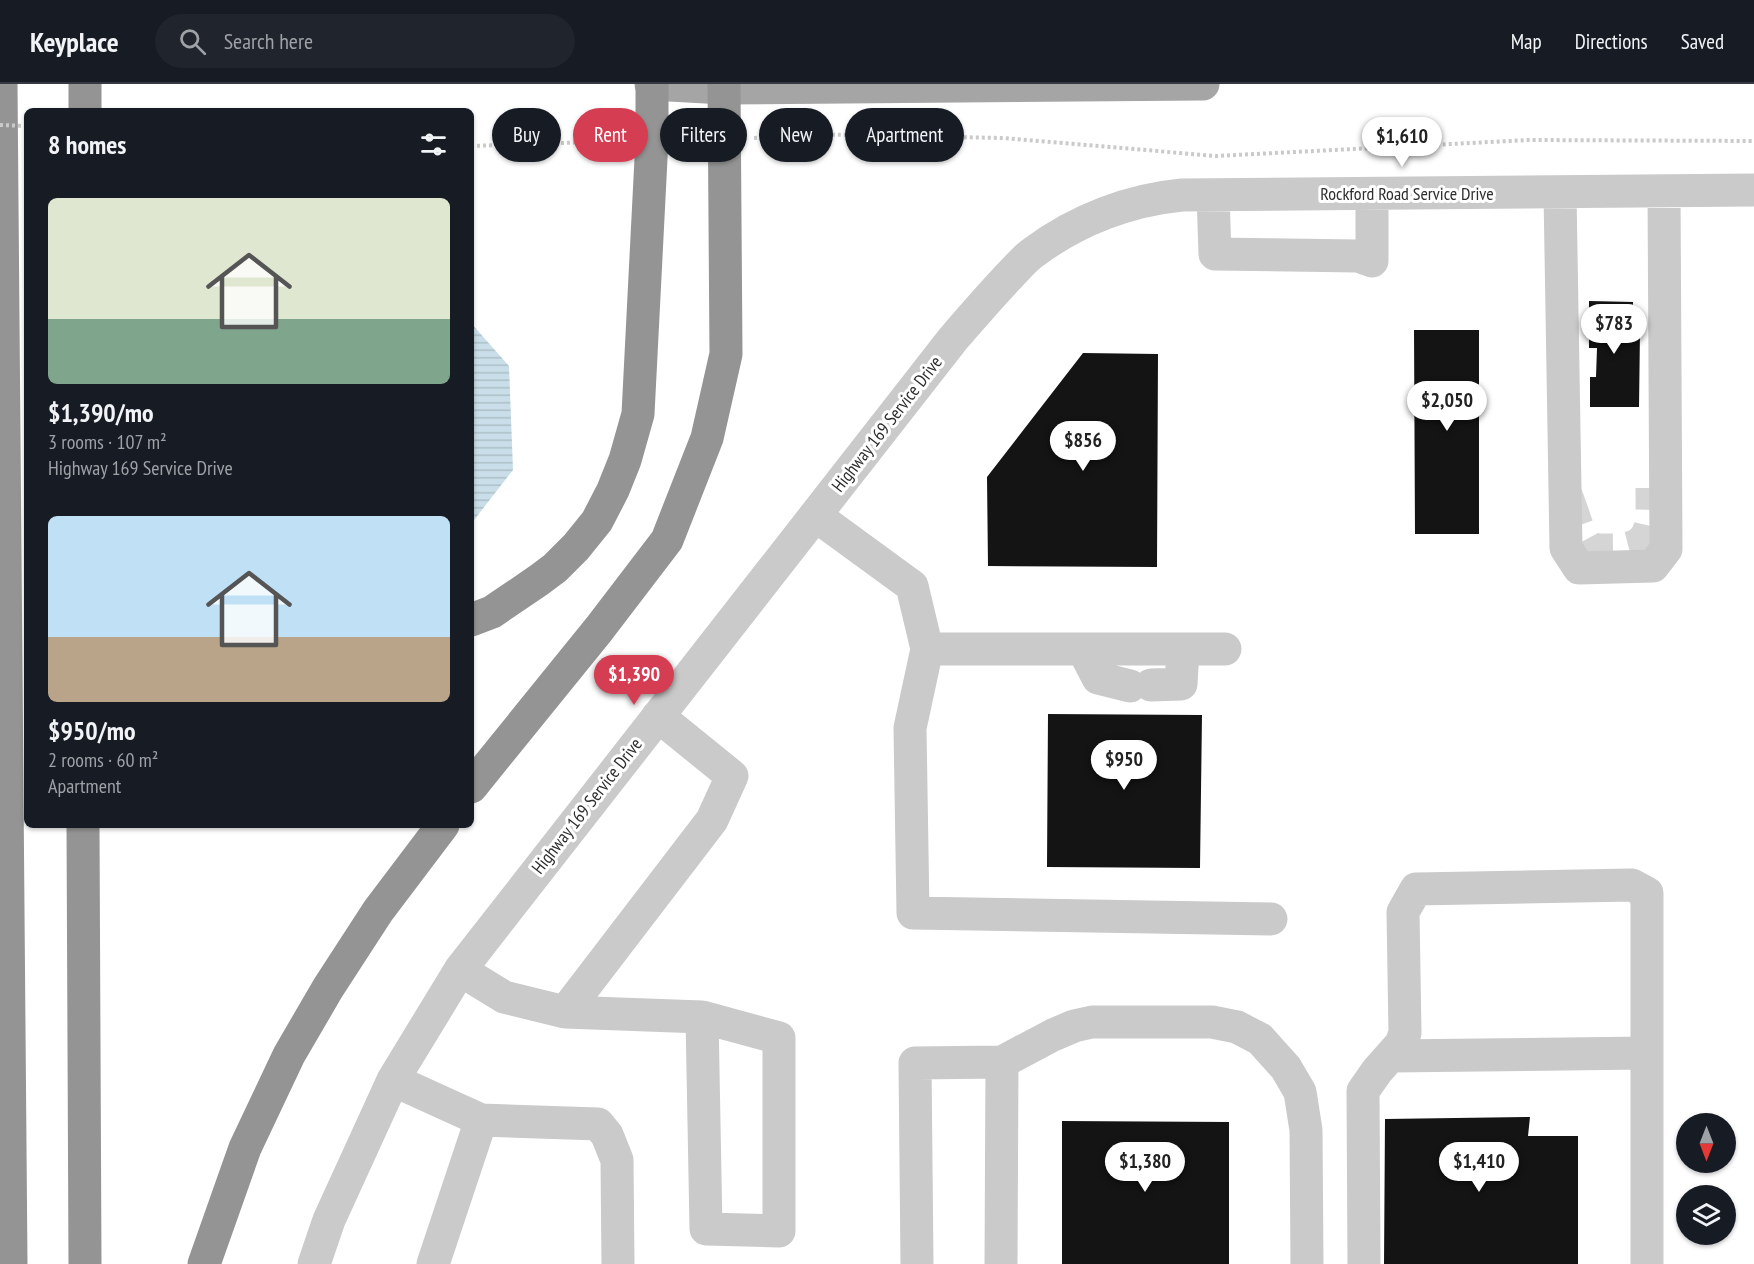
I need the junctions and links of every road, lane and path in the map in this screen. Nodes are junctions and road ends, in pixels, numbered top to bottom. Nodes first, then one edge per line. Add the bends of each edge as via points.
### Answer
1 (1, 84) edge
2 (85, 84) edge
3 (652, 84) edge
4 (1203, 84) edge
5 (724, 86) edge
6 (85, 108) edge
7 (724, 108) edge
8 (0, 125) edge
9 (24, 126) edge
10 (747, 138) edge
11 (1754, 141) edge
12 (573, 143) edge
13 (474, 146) edge
14 (724, 162) edge
15 (1754, 190) edge
16 (1664, 191) junction
17 (1560, 193) junction
18 (1372, 194) junction
19 (1213, 195) junction
20 (1067, 230) joint
21 (2, 357) edge
22 (816, 516) junction
23 (474, 619) edge
24 (927, 649) junction
25 (1083, 649) junction
26 (1183, 649) junction
27 (1225, 649) dead end
28 (658, 716) junction
29 (474, 783) edge
30 (82, 828) edge
31 (441, 828) edge
32 (1271, 919) dead end
33 (460, 970) junction
34 (565, 1012) junction
35 (702, 1017) junction
36 (1647, 1053) junction
37 (1391, 1056) junction
38 (1002, 1062) junction
39 (393, 1080) junction
40 (481, 1120) junction
41 (11, 1264) edge
42 (85, 1264) edge
43 (204, 1264) edge
44 (314, 1264) edge
45 (433, 1264) edge
46 (618, 1264) edge
47 (917, 1264) edge
48 (1001, 1264) edge
49 (1307, 1264) edge
50 (1364, 1264) edge
51 (1647, 1264) edge

1 - 21 highway
2 - 6 highway
3 - 5 main road
3 - 23 highway via 638,414 625,460 597,521 576,547 539,580 492,612
4 - 5 main road
5 - 7 highway
8 - 9 path, bridge
10 - 11 path via 800,134 1003,138 1216,156 1529,140
12 - 13 path
14 - 29 highway via 726,354 707,438 667,540
15 - 16 street, Rockford Road Service Drive
16 - 17 street, Rockford Road Service Drive
16 - 17 street via 1666,549 1653,567 1579,568 1566,548
17 - 18 street, Rockford Road Service Drive
18 - 19 street, Rockford Road Service Drive
18 - 19 street via 1372,261 1358,256 1215,254
19 - 20 street, Rockford Road Service Drive via 1152,198
20 - 22 street, Highway 169 Service Drive via 1032,253 994,292
21 - 41 highway
22 - 24 street via 912,586
22 - 28 street, Highway 169 Service Drive
24 - 25 street
24 - 32 street via 910,728 913,913
25 - 26 street
25 - 26 street via 1098,678 1141,685 1181,684
26 - 27 street
28 - 33 street, Highway 169 Service Drive
28 - 34 street via 732,776 712,820
30 - 42 highway
31 - 43 highway via 378,911 289,1055 245,1148
33 - 34 street via 504,997
33 - 39 street, Highway 169 Service Drive
34 - 35 street
35 - 35 street via 706,1229 779,1231 779,1038
36 - 37 street
36 - 37 street via 1647,892 1632,885 1416,889 1403,912 1405,1033
36 - 51 street
37 - 50 street via 1363,1091
38 - 47 street via 915,1063
38 - 48 street
38 - 49 street via 1053,1035 1092,1022 1212,1022 1237,1027 1260,1039 1286,1068 1300,1092 1306,1130
39 - 40 street
39 - 44 street, Highway 169 Service Drive via 329,1220
40 - 45 street
40 - 46 street via 598,1124 617,1160

